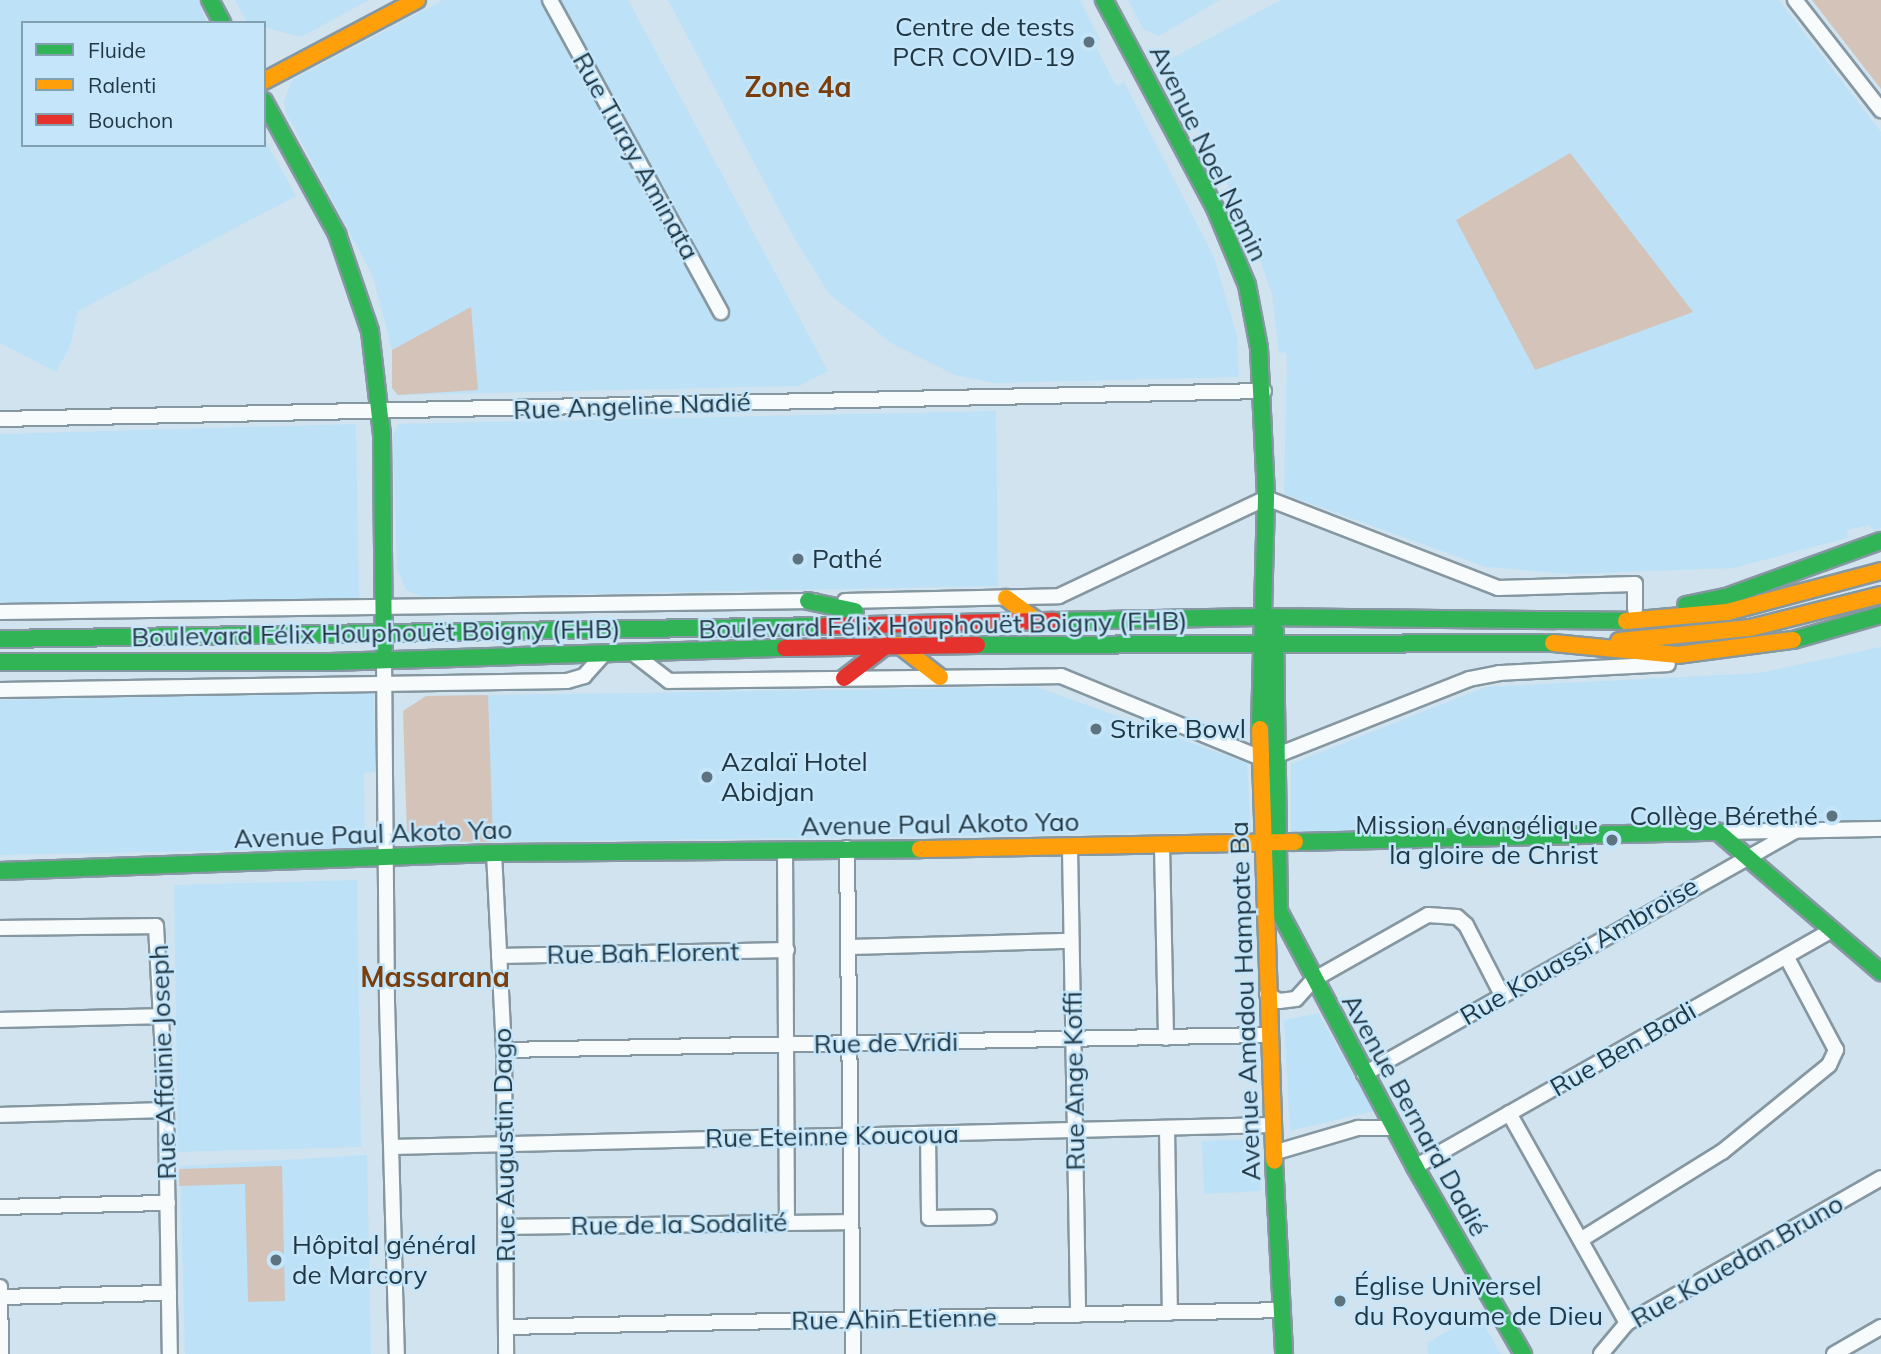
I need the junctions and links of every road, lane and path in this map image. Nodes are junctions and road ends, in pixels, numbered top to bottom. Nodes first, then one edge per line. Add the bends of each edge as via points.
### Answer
1 (209, 0) edge
2 (417, 0) edge
3 (550, 0) edge
4 (1104, 0) edge
5 (1795, 0) edge
6 (221, 21) edge
7 (266, 80) edge
8 (266, 105) edge
9 (1881, 110) edge
10 (721, 312) dead end
11 (1264, 391) junction
12 (376, 409) junction
13 (0, 419) edge
14 (1266, 498) junction
15 (1881, 541) edge
16 (1881, 570) edge
17 (1264, 584) junction
18 (1881, 595) edge
19 (1006, 598) junction
20 (808, 601) junction
21 (382, 609) junction
22 (1635, 609) junction
23 (0, 612) edge
24 (1881, 615) edge
25 (1258, 617) junction
26 (1275, 618) junction
27 (1506, 618) junction
28 (897, 621) junction
29 (1040, 623) junction
30 (1881, 627) edge
31 (383, 636) junction
32 (0, 639) edge
33 (1553, 643) junction
34 (893, 645) junction
35 (1267, 647) junction
36 (604, 653) junction
37 (633, 653) junction
38 (1677, 655) junction
39 (384, 659) junction
40 (71, 661) junction
41 (0, 662) edge
42 (1694, 663) junction
43 (0, 668) edge
44 (940, 677) junction
45 (844, 678) junction
46 (385, 687) junction
47 (0, 690) edge
48 (1268, 757) junction
49 (1881, 830) edge
50 (1795, 831) junction
51 (1718, 832) junction
52 (1270, 844) junction
53 (1162, 845) junction
54 (847, 848) junction
55 (1070, 848) junction
56 (785, 850) junction
57 (494, 853) junction
58 (1745, 856) junction
59 (384, 858) junction
60 (0, 871) edge
61 (1279, 894) joint
62 (0, 928) edge
63 (1831, 931) junction
64 (1071, 942) junction
65 (850, 947) junction
66 (787, 950) junction
67 (499, 956) junction
68 (1786, 957) junction
69 (1881, 972) edge
70 (1313, 980) junction
71 (1267, 994) junction
72 (1502, 995) junction
73 (161, 1016) junction
74 (0, 1020) edge
75 (1267, 1035) junction
76 (1166, 1038) junction
77 (1073, 1040) junction
78 (788, 1044) junction
79 (851, 1044) junction
80 (504, 1050) junction
81 (1364, 1074) junction
82 (166, 1110) junction
83 (1509, 1114) junction
84 (0, 1115) edge
85 (1272, 1125) junction
86 (1167, 1128) junction
87 (1394, 1128) junction
88 (1075, 1130) junction
89 (928, 1134) junction
90 (849, 1135) junction
91 (786, 1137) junction
92 (506, 1144) junction
93 (392, 1147) junction
94 (1273, 1153) junction
95 (1415, 1167) junction
96 (1881, 1178) edge
97 (168, 1203) junction
98 (0, 1207) edge
99 (989, 1217) dead end
100 (850, 1222) junction
101 (787, 1223) junction
102 (507, 1227) junction
103 (1582, 1239) junction
104 (0, 1287) edge
105 (169, 1293) junction
106 (0, 1297) edge
107 (1282, 1310) junction
108 (1170, 1313) junction
109 (1078, 1315) junction
110 (1499, 1318) junction
111 (852, 1320) junction
112 (1627, 1323) junction
113 (506, 1327) junction
114 (1881, 1327) edge
115 (0, 1337) edge
116 (1, 1354) edge
117 (170, 1354) edge
118 (397, 1354) edge
119 (506, 1354) edge
120 (853, 1354) edge
121 (1284, 1354) edge
122 (1511, 1354) edge
123 (1523, 1354) edge
124 (1601, 1354) edge
125 (1834, 1354) edge

1 - 6 main road
2 - 7 main road
3 - 10 street, Rue Turay Aminata
4 - 11 main road, Avenue Noel Nemin via 1237,259 1253,312
5 - 9 street
8 - 12 main road via 332,223 352,272 370,331
11 - 12 street, Rue Angeline Nadié
11 - 14 main road, Avenue Noel Nemin
12 - 13 street, Rue Angeline Nadié
12 - 21 main road
14 - 17 main road, Avenue Noel Nemin
14 - 19 street via 1071,593
14 - 22 street via 1498,588 1635,584
15 - 22 main road, Boulevard Félix Houphouët Boigny (FHB) via 1726,597
16 - 27 main road, Boulevard Félix Houphouët Boigny (FHB) via 1794,597 1671,619
17 - 25 main road, Avenue Noel Nemin
17 - 26 main road, Avenue Noel Nemin
18 - 33 main road, Boulevard Félix Houphouët Boigny (FHB) via 1750,628 1644,640
19 - 20 street
19 - 29 main road
20 - 21 street
20 - 28 main road
21 - 23 street
21 - 31 main road
22 - 27 main road, Boulevard Félix Houphouët Boigny (FHB)
24 - 38 main road via 1798,639
25 - 26 main road, Boulevard Félix Houphouët Boigny (FHB)
25 - 29 main road, Boulevard Félix Houphouët Boigny (FHB)
25 - 35 main road, Avenue Noel Nemin
26 - 27 main road, Boulevard Félix Houphouët Boigny (FHB)
26 - 35 main road, Avenue Noel Nemin
28 - 29 main road, Boulevard Félix Houphouët Boigny (FHB)
28 - 31 main road, Boulevard Félix Houphouët Boigny (FHB)
30 - 42 street via 1803,649
31 - 32 main road, Boulevard Félix Houphouët Boigny (FHB)
31 - 39 main road
33 - 35 main road, Boulevard Félix Houphouët Boigny (FHB)
33 - 38 main road
34 - 35 main road, Boulevard Félix Houphouët Boigny (FHB)
34 - 37 main road, Boulevard Félix Houphouët Boigny (FHB)
34 - 44 main road
34 - 45 main road
35 - 48 main road, Avenue Amadou Hampate Ba
36 - 37 main road, Boulevard Félix Houphouët Boigny (FHB)
36 - 39 main road, Boulevard Félix Houphouët Boigny (FHB)
36 - 46 street via 584,676 567,681
37 - 45 street via 669,681
38 - 42 street
39 - 40 main road, Boulevard Félix Houphouët Boigny (FHB)
39 - 46 street
40 - 41 main road, Boulevard Félix Houphouët Boigny (FHB)
40 - 43 main road
42 - 48 street via 1499,673 1469,680
44 - 45 street
44 - 48 street via 1061,676
46 - 47 street
46 - 59 street
48 - 52 main road, Avenue Amadou Hampate Ba
49 - 50 street, Avenue Paul Akoto Yao
50 - 51 street, Avenue Paul Akoto Yao
50 - 58 street, Rue Kouassi Ambroise
51 - 52 main road, Avenue Paul Akoto Yao
51 - 58 main road
52 - 53 main road, Avenue Paul Akoto Yao
52 - 61 main road, Avenue Amadou Hampate Ba
52 - 71 main road, Avenue Amadou Hampate Ba
53 - 55 main road, Avenue Paul Akoto Yao
53 - 76 street
54 - 55 main road, Avenue Paul Akoto Yao
54 - 56 main road, Avenue Paul Akoto Yao
54 - 65 street
55 - 64 street, Rue Ange Koffi
56 - 57 main road, Avenue Paul Akoto Yao
56 - 66 street
57 - 59 main road, Avenue Paul Akoto Yao
57 - 67 street, Rue Augustin Dago
58 - 63 main road
58 - 72 street, Rue Kouassi Ambroise
59 - 60 main road, Avenue Paul Akoto Yao
59 - 93 street
61 - 70 main road, Avenue Bernard Dadié via 1279,911
62 - 73 street, Rue Affainie Joseph via 156,926
63 - 68 street, Rue Ben Badi
63 - 69 main road
64 - 65 street
64 - 77 street, Rue Ange Koffi
65 - 79 street
66 - 67 street, Rue Bah Florent
66 - 78 street
67 - 80 street, Rue Augustin Dago
68 - 83 street, Rue Ben Badi
68 - 103 street via 1836,1050 1829,1065 1722,1152
70 - 71 street via 1296,999 1279,1001
70 - 72 street via 1421,917 1457,917
70 - 81 main road, Avenue Bernard Dadié
71 - 75 main road, Avenue Amadou Hampate Ba
72 - 81 street, Rue Kouassi Ambroise
73 - 74 street
73 - 82 street, Rue Affainie Joseph
75 - 76 street, Rue de Vridi
75 - 85 main road, Avenue Amadou Hampate Ba
76 - 77 street, Rue de Vridi
77 - 79 street, Rue de Vridi
77 - 88 street, Rue Ange Koffi
78 - 79 street, Rue de Vridi
78 - 80 street, Rue de Vridi
78 - 91 street
79 - 90 street
80 - 92 street, Rue Augustin Dago
81 - 87 main road, Avenue Bernard Dadié
82 - 84 street
82 - 97 street, Rue Affainie Joseph
83 - 95 street, Rue Ben Badi
83 - 103 street
85 - 86 street, Rue Eteinne Koucoua
85 - 94 main road, Avenue Amadou Hampate Ba
86 - 88 street, Rue Eteinne Koucoua
86 - 108 street
87 - 94 street via 1358,1128
87 - 95 main road, Avenue Bernard Dadié
88 - 89 street, Rue Eteinne Koucoua
88 - 109 street, Rue Ange Koffi
89 - 90 street, Rue Eteinne Koucoua
89 - 99 street via 929,1218
90 - 91 street, Rue Eteinne Koucoua
90 - 100 street
91 - 92 street, Rue Eteinne Koucoua
91 - 101 street
92 - 93 street, Rue Eteinne Koucoua
92 - 102 street, Rue Augustin Dago
93 - 118 street
94 - 107 main road, Avenue Amadou Hampate Ba
95 - 110 main road, Avenue Bernard Dadié
96 - 112 street, Rue Kouedan Bruno
97 - 98 street
97 - 105 street, Rue Affainie Joseph
100 - 101 street, Rue de la Sodalité
100 - 111 street
101 - 102 street, Rue de la Sodalité
102 - 113 street, Rue Augustin Dago
103 - 112 street
104 - 106 street
105 - 106 street
105 - 117 street, Rue Affainie Joseph
106 - 115 street
107 - 108 street, Rue Ahin Etienne
107 - 121 main road, Avenue Amadou Hampate Ba
108 - 109 street, Rue Ahin Etienne
109 - 111 street, Rue Ahin Etienne
110 - 122 street
110 - 123 main road, Avenue Bernard Dadié
111 - 113 street, Rue Ahin Etienne
111 - 120 street
112 - 124 street, Rue Kouedan Bruno
113 - 119 street, Rue Augustin Dago
114 - 125 street
115 - 116 street

